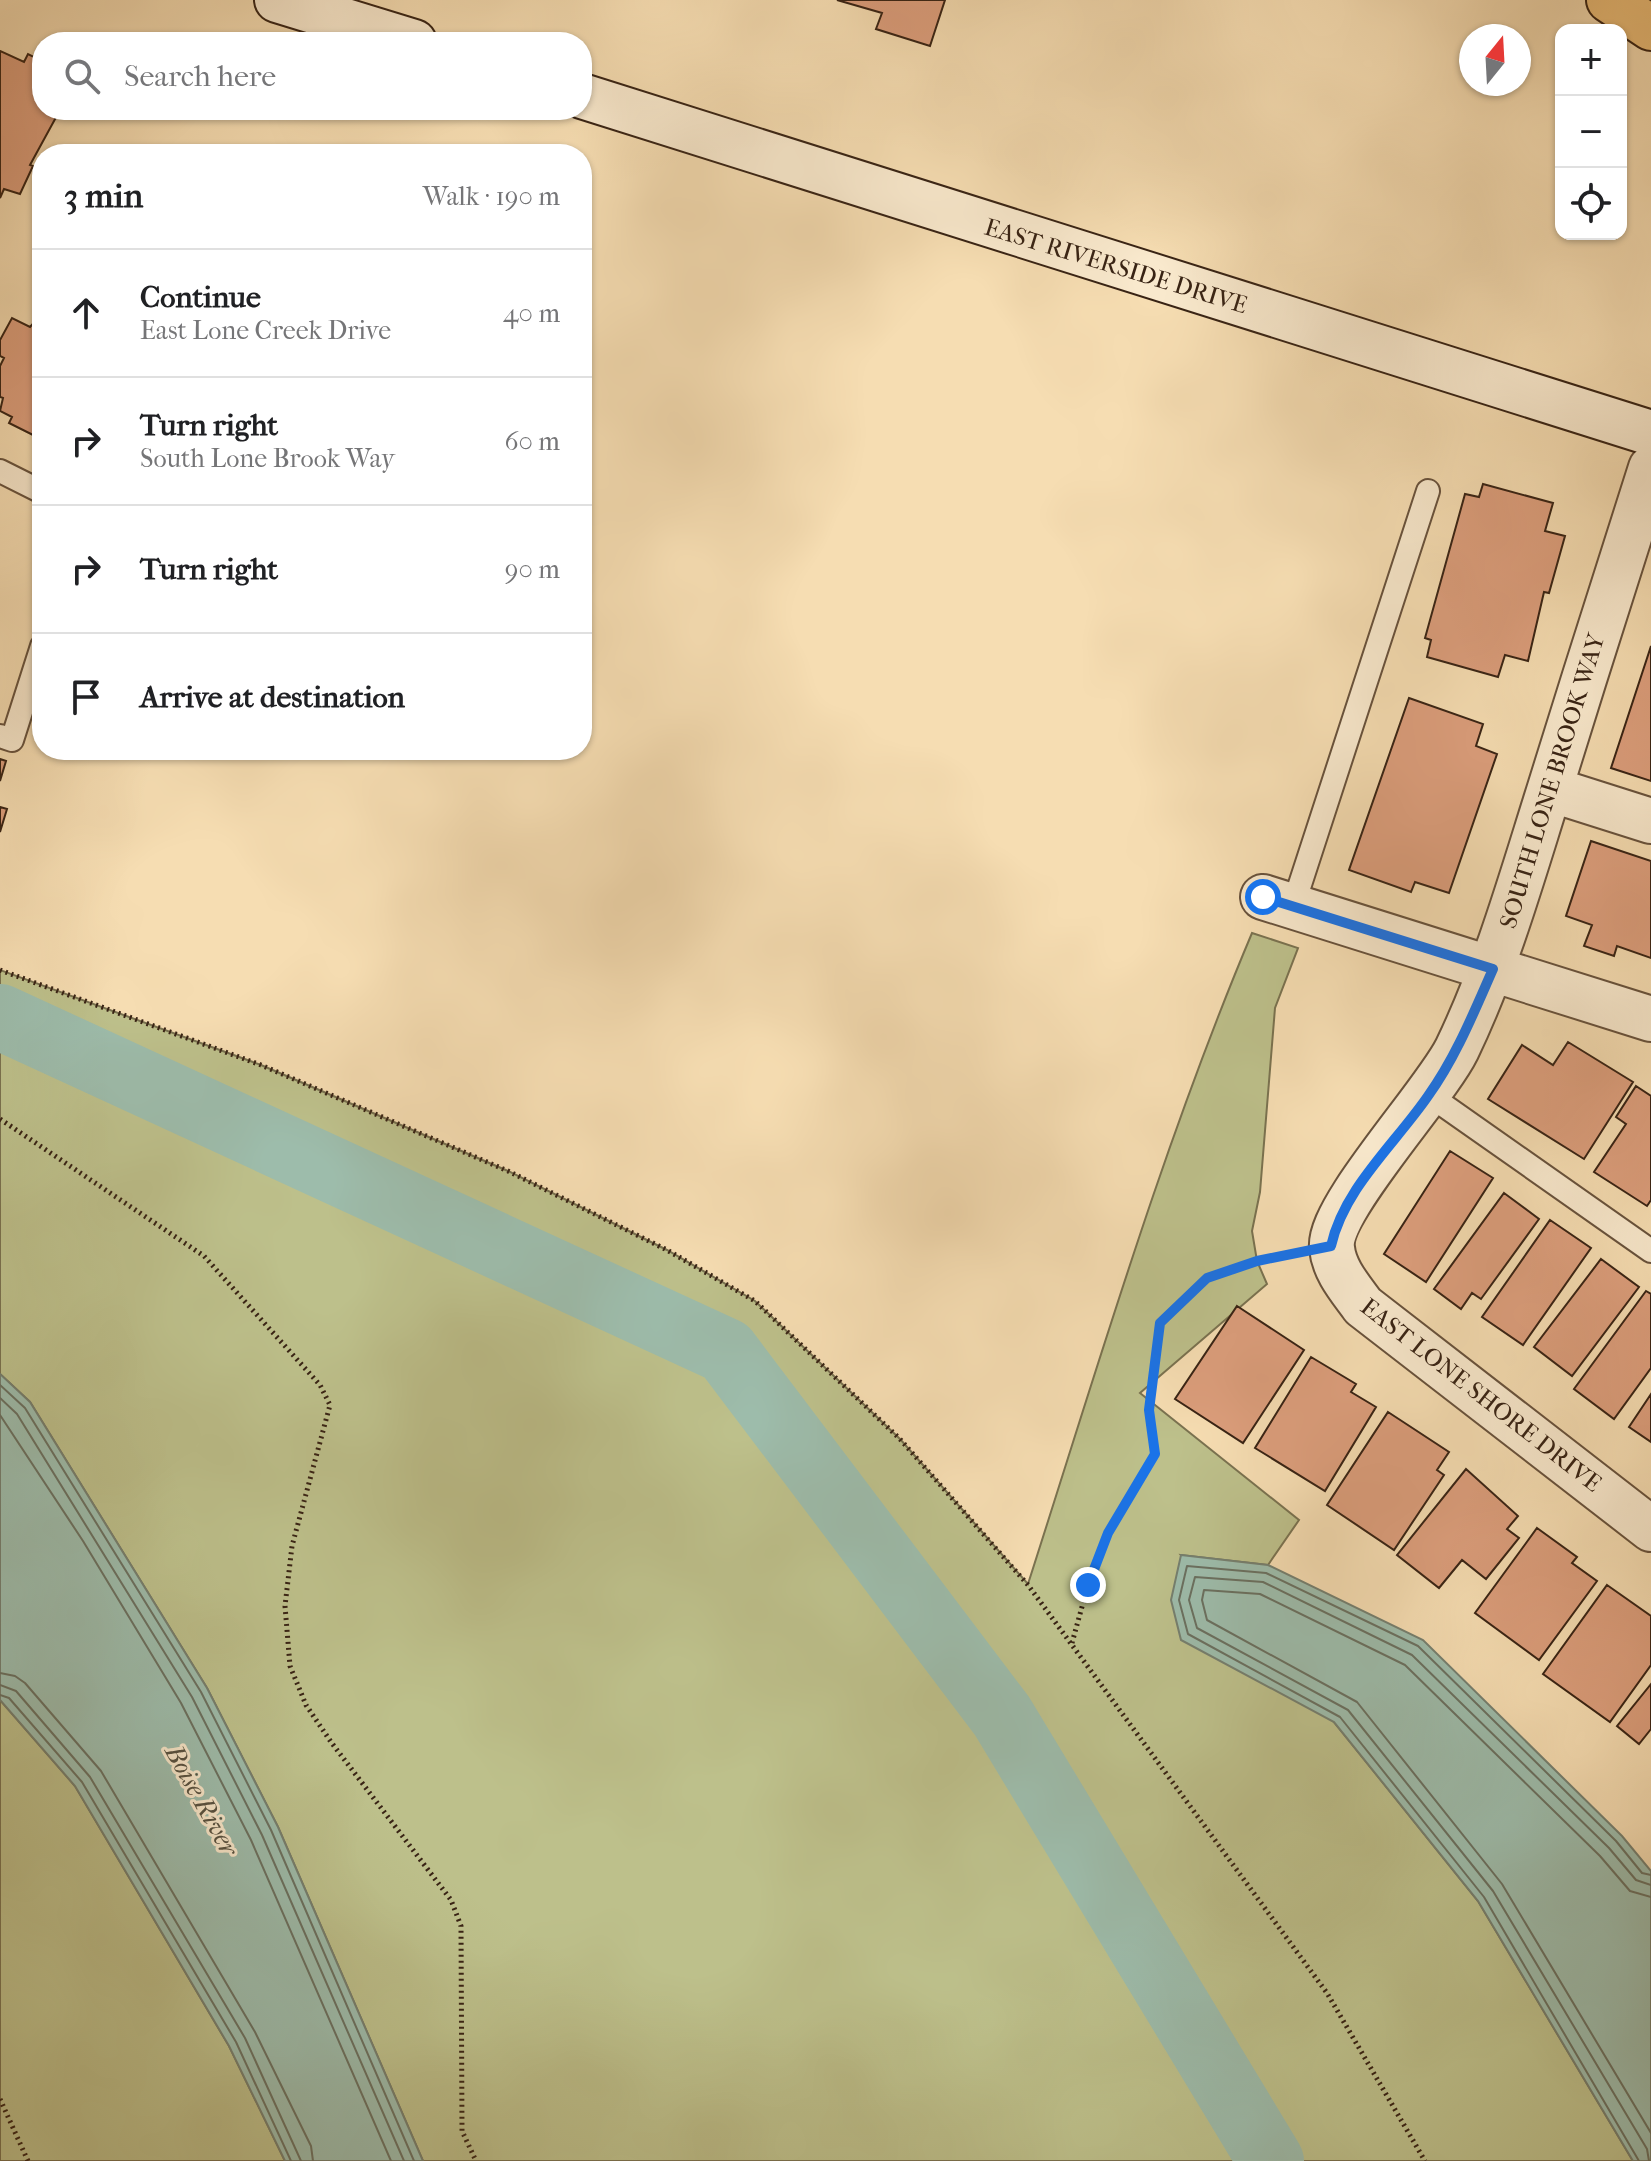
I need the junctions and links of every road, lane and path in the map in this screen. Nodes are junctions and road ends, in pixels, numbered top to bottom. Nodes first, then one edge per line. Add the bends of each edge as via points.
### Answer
1 (277, 0) edge
2 (1609, 0) edge
3 (1651, 28) edge
4 (381, 32) edge
5 (592, 99) edge
6 (1651, 433) edge
7 (1651, 468) edge
8 (0, 471) edge
9 (32, 487) edge
10 (1428, 491) dead end
11 (32, 677) edge
12 (0, 736) edge
13 (1550, 789) junction
14 (1651, 821) edge
15 (1278, 901) joint
16 (1493, 969) junction
17 (0, 970) edge
18 (1651, 1019) edge
19 (1429, 1095) junction
20 (0, 1119) edge
21 (1331, 1246) junction
22 (1651, 1251) edge
23 (1651, 1529) edge
24 (1072, 1643) junction
25 (0, 2099) edge
26 (28, 2161) edge
27 (476, 2161) edge
28 (1425, 2161) edge

1 - 4 street
2 - 3 highway
5 - 6 street, EAST RIVERSIDE DRIVE
7 - 13 street, SOUTH LONE BROOK WAY
8 - 9 lane
10 - 15 lane
11 - 12 lane via 12,740
13 - 14 street
13 - 16 street, SOUTH LONE BROOK WAY
15 - 16 street
16 - 18 street
16 - 19 street, SOUTH LONE BROOK WAY
17 - 24 path via 261,1065 508,1171 667,1250 755,1301 900,1439
19 - 21 street, SOUTH LONE BROOK WAY via 1350,1200
19 - 22 lane
20 - 27 path via 204,1256 320,1385 330,1405 292,1546 285,1606 290,1666 306,1705 451,1900 461,1926 462,2131
21 - 23 street, EAST LONE SHORE DRIVE via 1342,1278 1363,1306
21 - 24 path via 1207,1278 1160,1323 1149,1410 1155,1454 1108,1533
24 - 28 path via 1327,1993
25 - 26 path

